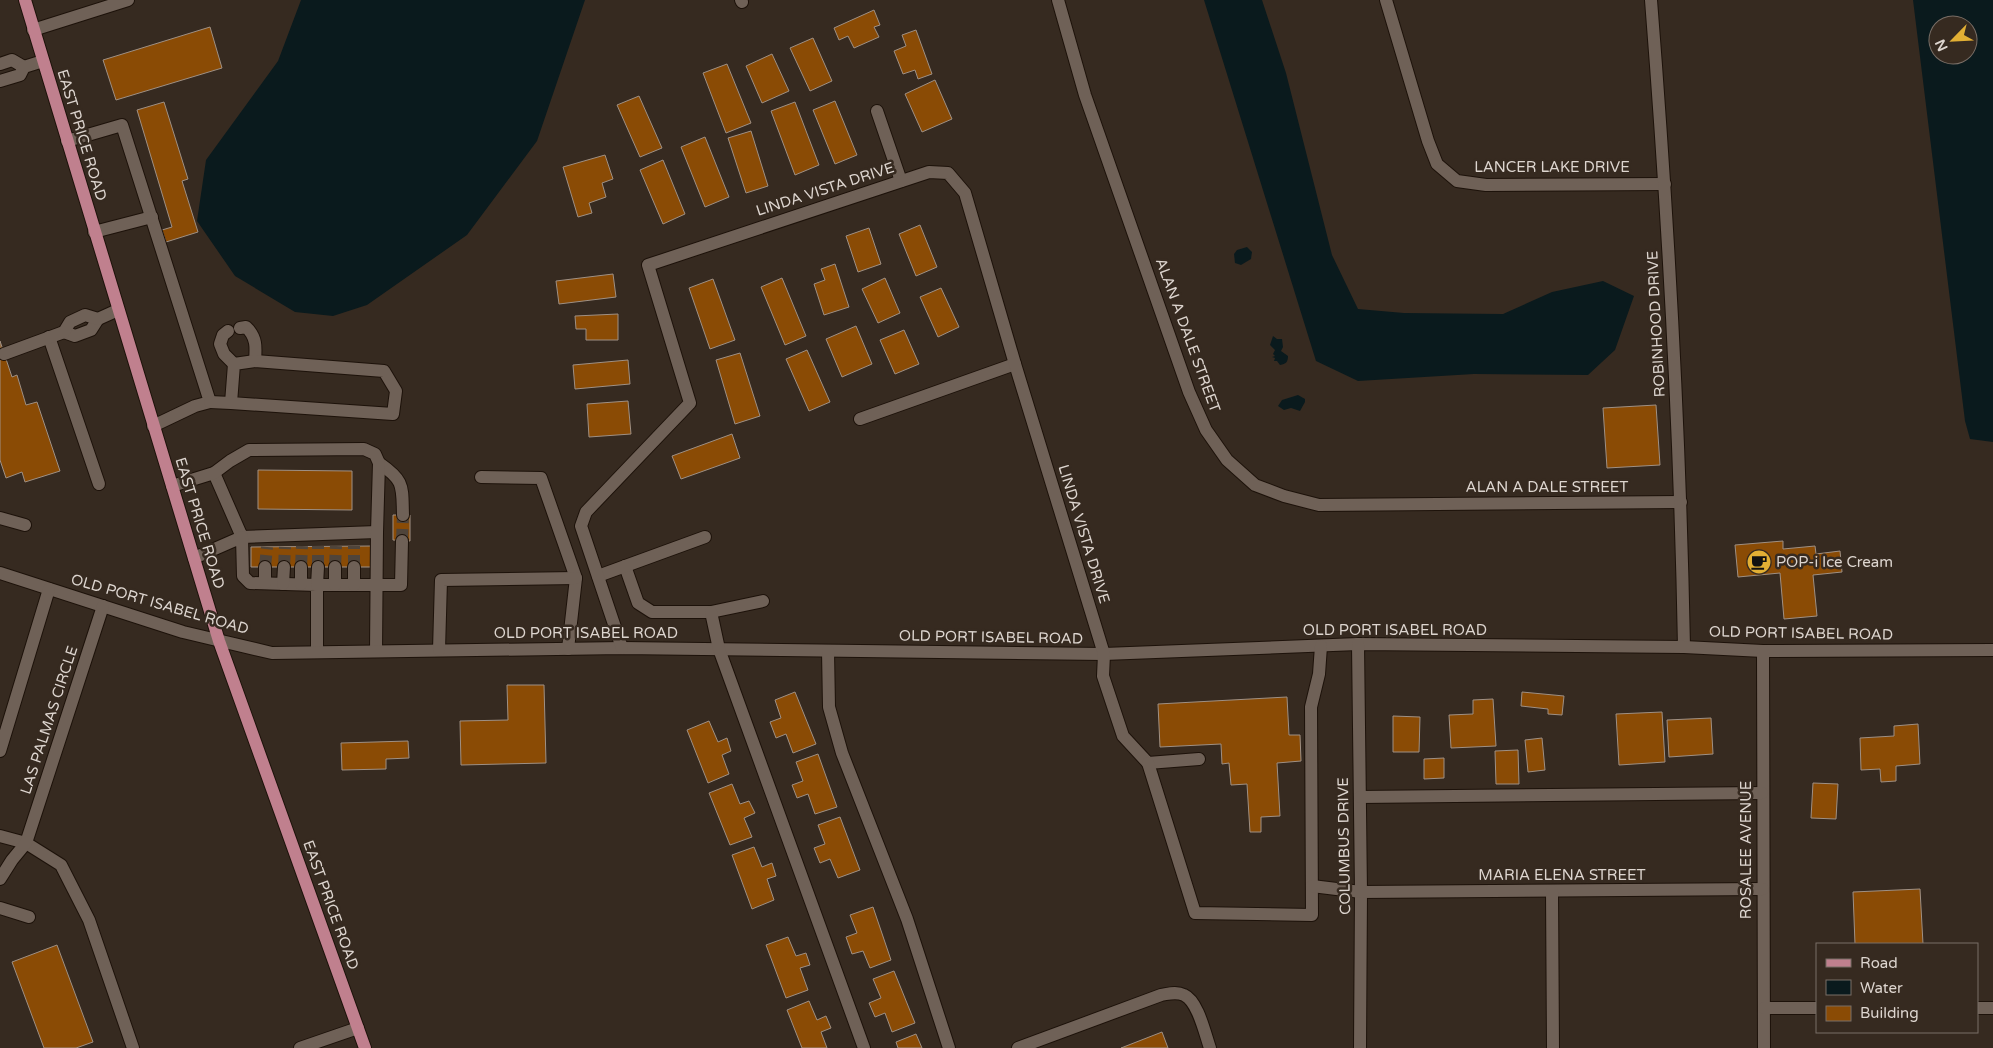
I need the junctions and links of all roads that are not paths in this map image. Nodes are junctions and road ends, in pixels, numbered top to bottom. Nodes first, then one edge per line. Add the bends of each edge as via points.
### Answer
1 (25, 0) edge
2 (128, 0) edge
3 (1058, 0) edge
4 (1386, 0) edge
5 (1651, 0) edge
6 (33, 30) junction
7 (43, 61) junction
8 (0, 64) edge
9 (24, 67) junction
10 (0, 81) edge
11 (877, 112) dead end
12 (67, 141) junction
13 (900, 181) junction
14 (1665, 184) junction
15 (152, 217) junction
16 (94, 232) junction
17 (118, 310) junction
18 (49, 337) junction
19 (4, 354) dead end
20 (255, 362) junction
21 (234, 364) junction
22 (1015, 364) junction
23 (210, 402) junction
24 (231, 403) junction
25 (860, 419) dead end
26 (153, 426) junction
27 (380, 464) junction
28 (214, 473) junction
29 (481, 477) dead end
30 (99, 484) dead end
31 (172, 486) junction
32 (1681, 502) junction
33 (403, 515) tunnel mouth
34 (0, 518) edge
35 (25, 525) dead end
36 (376, 532) junction
37 (242, 537) junction
38 (705, 538) dead end
39 (402, 541) tunnel mouth
40 (194, 558) junction
41 (625, 566) junction
42 (266, 567) tunnel mouth
43 (284, 567) tunnel mouth
44 (301, 567) tunnel mouth
45 (318, 567) tunnel mouth
46 (335, 567) tunnel mouth
47 (354, 567) tunnel mouth
48 (0, 573) edge
49 (598, 576) junction
50 (576, 578) junction
51 (265, 583) junction
52 (283, 584) junction
53 (301, 584) junction
54 (376, 584) junction
55 (318, 585) junction
56 (335, 585) junction
57 (354, 585) junction
58 (49, 589) junction
59 (763, 601) dead end
60 (103, 606) junction
61 (711, 612) junction
62 (219, 641) junction
63 (1358, 644) junction
64 (1321, 646) junction
65 (1684, 647) junction
66 (622, 648) junction
67 (568, 649) junction
68 (719, 649) junction
69 (439, 650) junction
70 (1993, 650) edge
71 (376, 651) junction
72 (828, 651) junction
73 (1763, 651) junction
74 (317, 652) junction
75 (1104, 654) junction
76 (0, 751) edge
77 (1199, 759) dead end
78 (1148, 763) junction
79 (1762, 793) junction
80 (1360, 797) junction
81 (0, 836) edge
82 (26, 844) junction
83 (1, 876) edge
84 (1312, 886) junction
85 (1762, 889) junction
86 (1552, 891) junction
87 (1361, 892) junction
88 (0, 908) edge
89 (29, 917) dead end
90 (1764, 1008) junction
91 (1816, 1008) edge
92 (1978, 1008) edge
93 (1993, 1008) edge
94 (358, 1028) junction
95 (133, 1048) edge
96 (300, 1048) edge
97 (365, 1048) edge
98 (864, 1048) edge
99 (949, 1048) edge
100 (1018, 1048) edge
101 (1210, 1048) edge
102 (1360, 1048) edge
103 (1553, 1048) edge
104 (1764, 1048) edge

1 - 6 main road, EAST PRICE ROAD
2 - 6 street
3 - 32 street, ALAN A DALE STREET via 1085,95 1189,392 1206,430 1226,460 1255,485 1319,505
4 - 14 street, LANCER LAKE DRIVE via 1437,164 1457,181 1486,186
5 - 14 street, ROBINHOOD DRIVE
6 - 7 main road, EAST PRICE ROAD
7 - 9 street
7 - 12 main road, EAST PRICE ROAD
8 - 9 street via 12,60
9 - 10 street via 20,75
11 - 13 street
12 - 15 street via 122,125
12 - 16 main road, EAST PRICE ROAD
13 - 22 street, LINDA VISTA DRIVE via 929,172 948,173 965,192
13 - 49 street, LINDA VISTA DRIVE via 648,265 690,403 586,512 581,526
14 - 32 street, ROBINHOOD DRIVE
15 - 16 street
15 - 23 street
16 - 17 main road, EAST PRICE ROAD
17 - 18 street via 98,318 90,330 76,336 64,332
17 - 26 main road, EAST PRICE ROAD
18 - 19 street
18 - 30 street
20 - 21 street
20 - 21 street via 256,345 246,327 223,335 220,344
20 - 24 street via 384,371 396,391 393,414
21 - 24 street
22 - 25 street
22 - 75 street, LINDA VISTA DRIVE
23 - 24 street
23 - 26 street
26 - 31 main road, EAST PRICE ROAD
27 - 28 street via 375,454 364,449 249,450
27 - 33 street via 390,470 402,486
27 - 36 street
28 - 31 street
28 - 37 street
29 - 50 street via 541,478
31 - 40 main road, EAST PRICE ROAD
32 - 65 street, ROBINHOOD DRIVE
34 - 35 street
36 - 37 street via 354,540 266,542
36 - 54 street
37 - 40 street
37 - 51 street via 243,576 250,583
38 - 41 street
39 - 54 street via 401,585
40 - 62 main road, EAST PRICE ROAD
41 - 49 street
41 - 61 street via 638,603 652,612
42 - 51 street
43 - 52 street
44 - 53 street
45 - 55 street
46 - 56 street
47 - 57 street
48 - 58 street, OLD PORT ISABEL ROAD
49 - 66 street, LINDA VISTA DRIVE
50 - 67 street
50 - 69 street via 441,580
51 - 52 street
52 - 53 street
53 - 55 street
54 - 57 street
54 - 71 street
55 - 56 street
55 - 74 street
56 - 57 street
58 - 60 street, OLD PORT ISABEL ROAD
58 - 76 street
59 - 61 street
60 - 62 street, OLD PORT ISABEL ROAD
60 - 82 street, LAS PALMAS CIRCLE
61 - 68 street
62 - 74 street, OLD PORT ISABEL ROAD via 272,653
62 - 94 main road, EAST PRICE ROAD
63 - 64 street, OLD PORT ISABEL ROAD
63 - 65 street, OLD PORT ISABEL ROAD
63 - 80 street, COLUMBUS DRIVE
64 - 75 street, OLD PORT ISABEL ROAD
64 - 84 street via 1319,674 1311,707
65 - 73 street, OLD PORT ISABEL ROAD
66 - 67 street, OLD PORT ISABEL ROAD
66 - 68 street, OLD PORT ISABEL ROAD
67 - 69 street, OLD PORT ISABEL ROAD
68 - 72 street, OLD PORT ISABEL ROAD
68 - 98 street
69 - 71 street, OLD PORT ISABEL ROAD
70 - 73 street, OLD PORT ISABEL ROAD
71 - 74 street, OLD PORT ISABEL ROAD
72 - 75 street, OLD PORT ISABEL ROAD
72 - 99 street via 829,707 842,753 907,920
73 - 79 street, ROSALEE AVENUE
75 - 78 street, LINDA VISTA DRIVE via 1103,676 1123,736
77 - 78 street
78 - 84 street via 1195,913 1312,915
79 - 80 street
79 - 85 street, ROSALEE AVENUE
80 - 87 street, COLUMBUS DRIVE
81 - 82 street
82 - 83 street
82 - 95 street via 61,866 90,920
84 - 87 street, MARIA ELENA STREET
85 - 86 street, MARIA ELENA STREET
85 - 90 street, ROSALEE AVENUE
86 - 87 street, MARIA ELENA STREET
86 - 103 street
87 - 102 street, COLUMBUS DRIVE
88 - 89 street
90 - 91 street
90 - 104 street, ROSALEE AVENUE
92 - 93 street
94 - 96 street
94 - 97 main road, EAST PRICE ROAD
100 - 101 street via 1160,995 1174,993 1183,994 1196,1008

